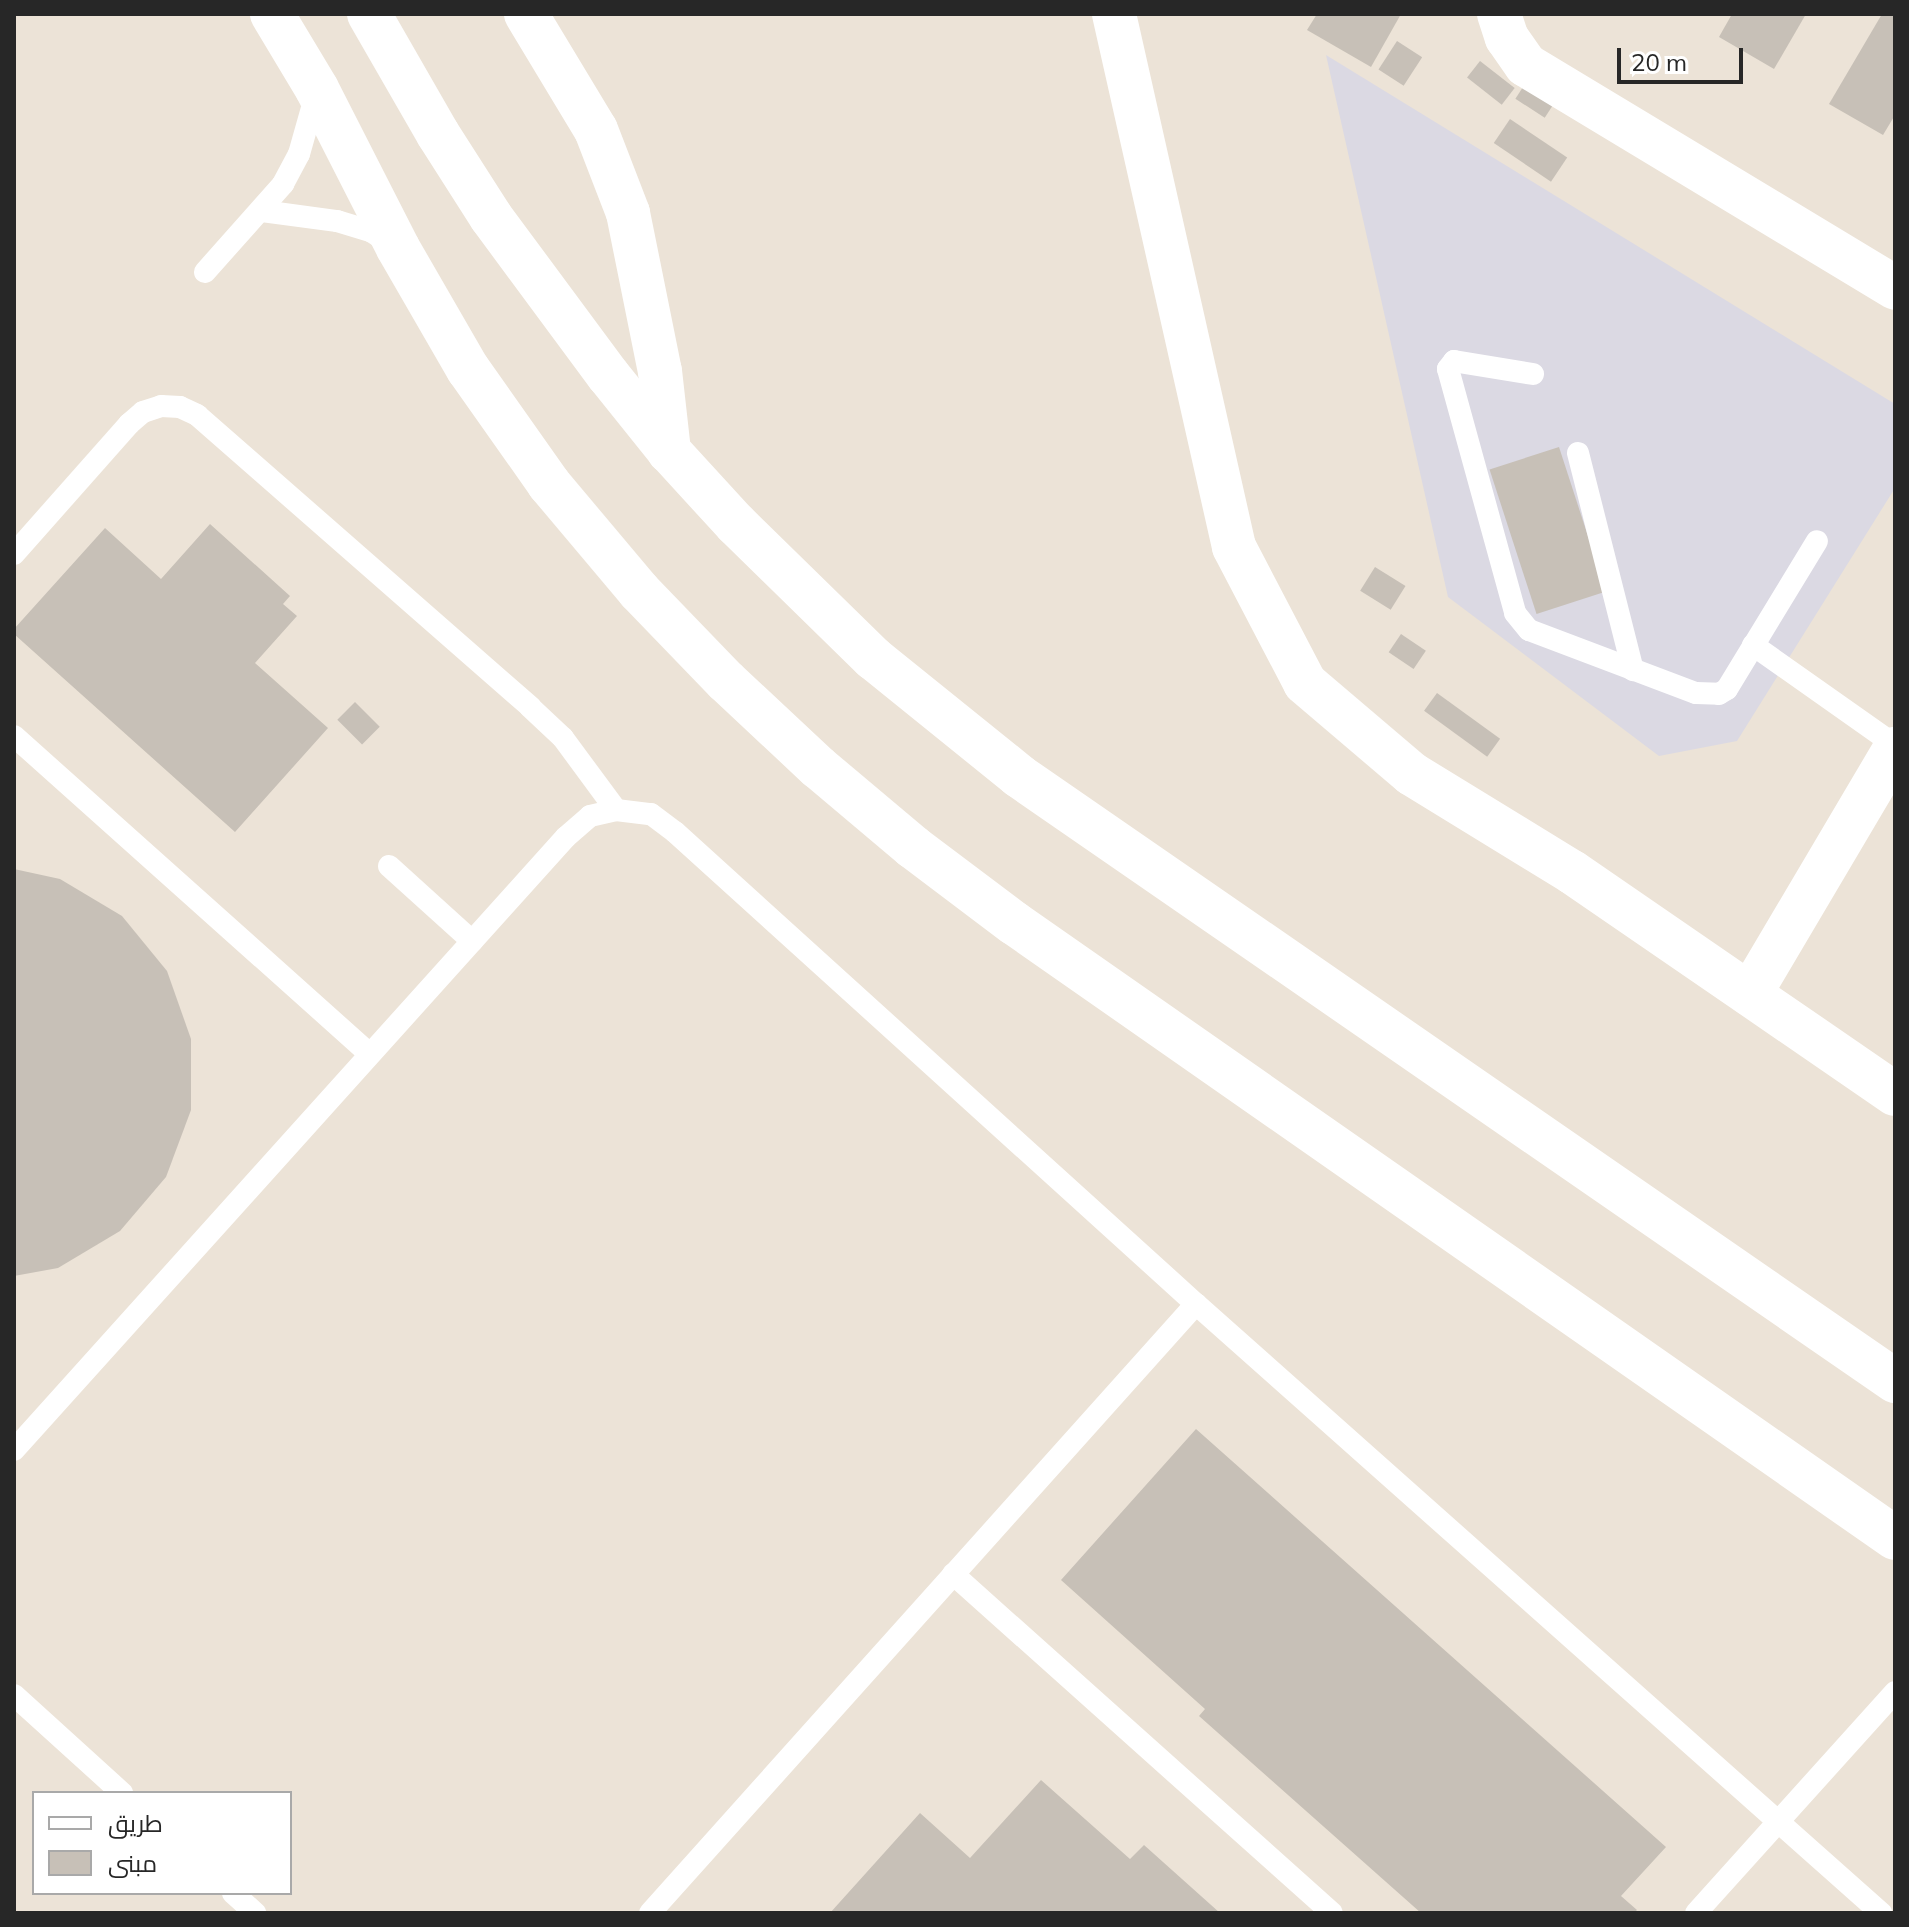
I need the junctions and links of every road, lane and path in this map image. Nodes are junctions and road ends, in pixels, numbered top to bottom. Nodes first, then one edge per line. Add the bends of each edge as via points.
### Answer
1 (272, 14) edge
2 (369, 14) edge
3 (514, 14) edge
4 (526, 14) edge
5 (1114, 14) edge
6 (1499, 14) edge
7 (553, 57) junction
8 (317, 89) junction
9 (262, 211) junction
10 (398, 248) junction
11 (205, 272) dead end
12 (1895, 288) edge
13 (1533, 374) dead end
14 (669, 451) junction
15 (1578, 453) dead end
16 (1817, 541) dead end
17 (14, 554) edge
18 (1753, 645) junction
19 (1633, 670) junction
20 (14, 736) edge
21 (1895, 747) edge
22 (616, 810) junction
23 (389, 866) dead end
24 (472, 941) junction
25 (1750, 994) junction
26 (370, 1054) junction
27 (1895, 1094) edge
28 (1196, 1304) junction
29 (1895, 1381) edge
30 (14, 1450) edge
31 (1884, 1530) edge
32 (1895, 1563) edge
33 (953, 1574) junction
34 (1895, 1692) edge
35 (14, 1695) edge
36 (120, 1791) edge
37 (1777, 1822) junction
38 (235, 1895) edge
39 (255, 1913) edge
40 (650, 1913) edge
41 (1332, 1913) edge
42 (1696, 1913) edge
43 (1881, 1913) edge

1 - 8 street
2 - 14 street via 491,217
3 - 7 street
4 - 7 street
5 - 25 street via 1234,547 1305,683 1412,774 1572,872
6 - 12 street via 1507,38 1526,65
7 - 14 street via 596,130 628,213 660,371
8 - 9 lane via 299,154
8 - 10 street
9 - 10 lane via 337,221 372,232
9 - 11 lane
10 - 31 street via 468,369 549,484 639,591 818,767 1014,923
13 - 19 lane via 1454,361 1448,369 1515,613 1529,630
14 - 29 street via 862,647 1019,776
15 - 19 lane
16 - 18 lane
17 - 22 lane via 129,424 161,406 180,407 197,415 530,707 592,772
18 - 19 lane via 1719,694 1696,693
18 - 21 lane
20 - 26 lane
21 - 25 street
22 - 24 lane via 590,816 566,837
22 - 28 lane via 651,814 675,832
23 - 24 lane
24 - 26 lane
25 - 27 street
26 - 30 lane
28 - 33 lane
28 - 37 lane
31 - 32 lane
33 - 40 lane
33 - 41 lane
34 - 37 lane
35 - 36 lane
37 - 42 lane
37 - 43 lane
38 - 39 lane

